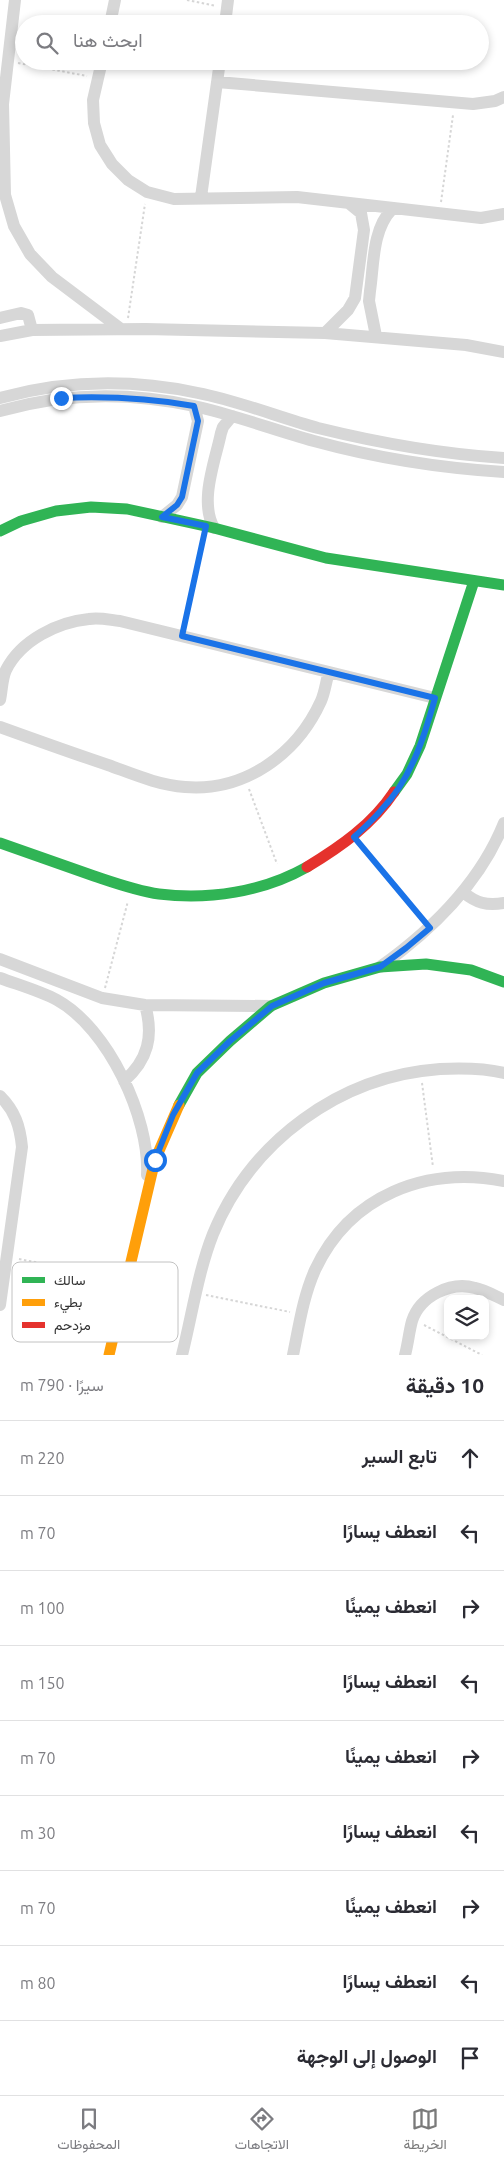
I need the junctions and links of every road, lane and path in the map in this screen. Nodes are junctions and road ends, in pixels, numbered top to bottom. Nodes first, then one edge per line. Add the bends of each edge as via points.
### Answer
1 (15, 0) edge
2 (116, 0) edge
3 (187, 0) edge
4 (228, 4) edge
5 (112, 15) edge
6 (6, 60) junction
7 (15, 62) edge
8 (57, 70) edge
9 (100, 70) edge
10 (219, 70) edge
11 (98, 78) junction
12 (217, 82) junction
13 (504, 97) edge
14 (454, 102) junction
15 (2, 166) edge
16 (147, 192) junction
17 (201, 197) junction
18 (350, 204) junction
19 (392, 209) junction
20 (440, 214) junction
21 (504, 214) edge
22 (0, 318) edge
23 (124, 329) junction
24 (32, 330) junction
25 (326, 333) junction
26 (0, 336) edge
27 (376, 336) junction
28 (504, 344) edge
29 (487, 348) junction
30 (504, 352) edge
31 (0, 398) edge
32 (194, 406) junction
33 (0, 411) edge
34 (232, 416) junction
35 (504, 458) edge
36 (504, 472) edge
37 (162, 517) junction
38 (210, 527) junction
39 (0, 531) edge
40 (474, 581) junction
41 (504, 585) edge
42 (182, 636) junction
43 (329, 672) junction
44 (435, 698) junction
45 (0, 700) edge
46 (0, 727) edge
47 (245, 777) junction
48 (504, 823) edge
49 (354, 837) junction
50 (0, 844) edge
51 (281, 877) junction
52 (131, 889) junction
53 (463, 892) junction
54 (504, 903) edge
55 (430, 928) junction
56 (0, 958) edge
57 (380, 967) junction
58 (0, 978) edge
59 (504, 982) edge
60 (102, 998) junction
61 (145, 1005) junction
62 (272, 1006) junction
63 (421, 1071) junction
64 (504, 1073) edge
65 (124, 1081) junction
66 (0, 1096) edge
67 (434, 1178) junction
68 (504, 1181) edge
69 (144, 1207) junction
70 (7, 1256) junction
71 (37, 1262) edge
72 (131, 1262) edge
73 (197, 1293) junction
74 (504, 1300) edge
75 (0, 1305) edge
76 (302, 1314) junction
77 (412, 1320) junction
78 (112, 1342) edge
79 (109, 1355) edge
80 (182, 1355) edge
81 (293, 1355) edge
82 (405, 1355) edge
83 (482, 1355) edge

1 - 6 street
2 - 5 street
3 - 4 path
6 - 7 path
6 - 15 street
8 - 11 path
9 - 11 street
10 - 12 street
11 - 16 street via 94,123 100,145 112,164
12 - 14 street
12 - 17 street
13 - 14 street via 473,104
14 - 20 path
15 - 23 street via 5,195 14,226 30,254 71,293
16 - 17 street via 174,198
16 - 23 path
17 - 18 street via 297,197
18 - 19 street
18 - 25 street via 361,213 364,230 355,298
19 - 20 street
19 - 27 street via 379,226 370,292
20 - 21 street via 481,218
22 - 24 street via 21,313 28,315
23 - 24 street
23 - 25 street
24 - 26 street
25 - 27 street
27 - 29 street
28 - 29 street
29 - 30 street
31 - 35 street via 60,386 107,383 153,386 199,393 317,428 392,445
32 - 33 street via 106,396 61,398
32 - 34 street
32 - 37 street via 198,421 182,497
34 - 36 street via 315,442 391,459
34 - 38 street via 221,433 207,500
37 - 38 street
37 - 39 street via 127,509 91,507 56,511
38 - 40 street via 326,558
38 - 42 path
40 - 41 street
40 - 44 street
42 - 43 street
42 - 45 street via 120,620 90,618 61,624 39,635 20,651 6,670
43 - 44 street
43 - 47 street via 321,699 308,725 288,750 268,766
44 - 49 street via 424,738 407,774 384,808
46 - 47 street via 156,782 205,787
47 - 51 path
48 - 53 street
49 - 51 street via 326,858
49 - 55 path
50 - 52 street
51 - 52 street via 229,894 194,897
52 - 60 path
53 - 54 street via 482,903
53 - 55 street
55 - 57 street
56 - 60 street
57 - 59 street via 426,964 471,970
57 - 62 street via 324,983
58 - 65 street via 58,1000 81,1018 106,1047
60 - 61 street
61 - 62 street
61 - 65 street via 150,1020 148,1048 143,1061
62 - 69 street via 197,1073 169,1124 155,1160
63 - 64 street via 460,1068
63 - 67 path
63 - 73 street via 382,1079 345,1093 311,1112 280,1137 253,1166 231,1198 213,1234
65 - 69 street via 140,1122 147,1164
66 - 70 street via 10,1106 20,1125 22,1147
67 - 68 street via 483,1177
67 - 76 street via 391,1193 349,1222 330,1244 316,1269
69 - 72 street
70 - 71 path
70 - 75 street
73 - 76 path
73 - 80 street
74 - 77 street via 474,1287 445,1289 426,1301
76 - 81 street
77 - 82 street
77 - 83 path
78 - 79 street

